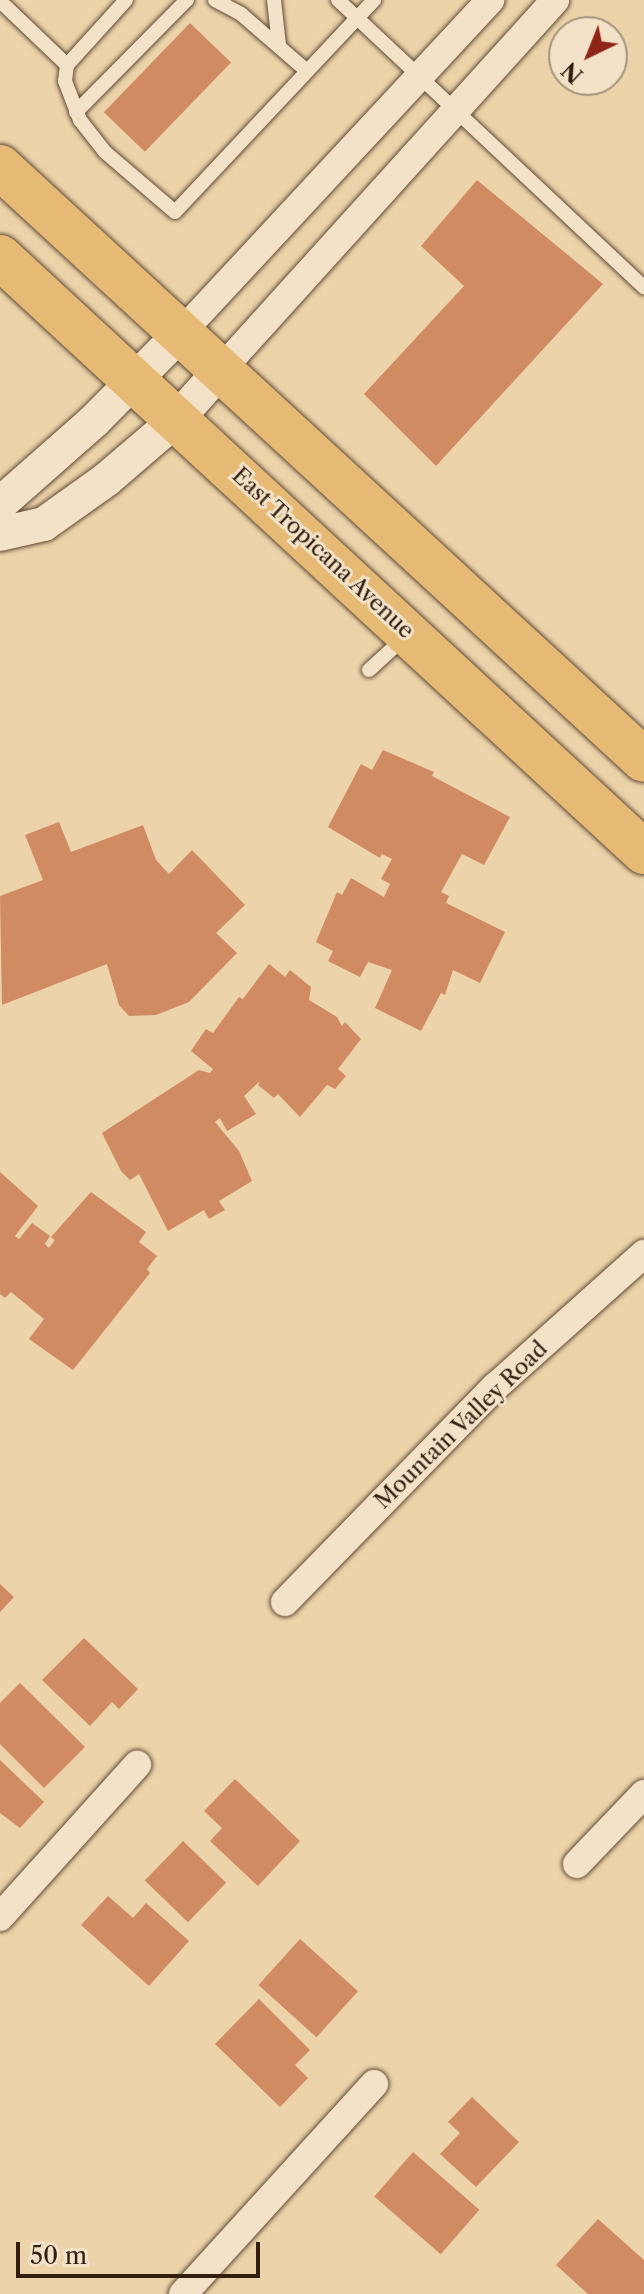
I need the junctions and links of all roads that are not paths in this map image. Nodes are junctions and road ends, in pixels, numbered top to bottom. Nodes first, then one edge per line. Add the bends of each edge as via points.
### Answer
1 (126, 0) edge
2 (187, 0) edge
3 (215, 0) edge
4 (274, 0) edge
5 (338, 0) edge
6 (374, 0) edge
7 (490, 0) edge
8 (555, 0) edge
9 (0, 1) edge
10 (357, 19) junction
11 (279, 45) junction
12 (67, 65) junction
13 (307, 71) junction
14 (419, 76) junction
15 (455, 109) junction
16 (76, 112) junction
17 (0, 167) edge
18 (0, 257) edge
19 (644, 287) edge
20 (180, 334) junction
21 (220, 371) junction
22 (136, 380) junction
23 (177, 419) junction
24 (0, 504) edge
25 (0, 534) edge
26 (410, 633) junction
27 (369, 670) dead end
28 (644, 760) edge
29 (644, 852) edge
30 (644, 1254) edge
31 (285, 1602) dead end
32 (137, 1765) dead end
33 (644, 1794) edge
34 (577, 1864) dead end
35 (0, 1917) edge
36 (374, 2084) dead end
37 (183, 2294) edge

1 - 12 lane
2 - 16 lane
3 - 11 lane
4 - 11 lane
5 - 10 lane
6 - 10 lane
7 - 14 street
8 - 15 street
9 - 12 lane
10 - 13 lane
10 - 14 lane
11 - 13 lane
12 - 16 lane via 65,81
13 - 16 lane via 175,212 105,152
14 - 15 lane
14 - 20 street
15 - 19 lane
15 - 21 street
17 - 20 main road
18 - 22 main road, East Tropicana Avenue
20 - 21 main road
20 - 22 street
21 - 23 street
21 - 28 main road
22 - 23 main road, East Tropicana Avenue
22 - 24 street
23 - 25 street via 44,524
23 - 26 main road, East Tropicana Avenue
26 - 27 lane
26 - 29 main road, East Tropicana Avenue
30 - 31 street, Mountain Valley Road via 495,1387
32 - 35 street
33 - 34 street
36 - 37 street

